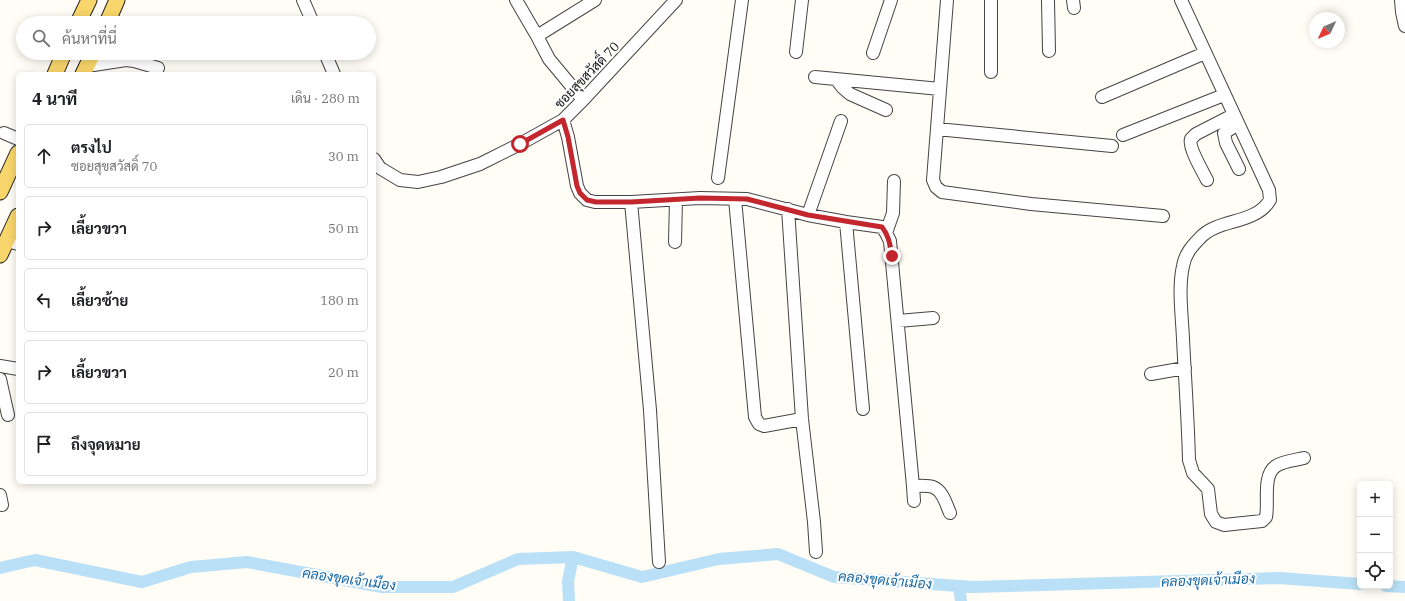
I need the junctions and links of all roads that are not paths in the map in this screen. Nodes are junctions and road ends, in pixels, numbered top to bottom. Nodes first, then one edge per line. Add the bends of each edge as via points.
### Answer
1 (89, 0) edge
2 (118, 0) edge
3 (303, 0) edge
4 (516, 0) edge
5 (595, 0) edge
6 (676, 0) edge
7 (742, 0) edge
8 (802, 0) edge
9 (891, 0) edge
10 (947, 0) edge
11 (991, 0) edge
12 (1048, 0) edge
13 (1181, 0) edge
14 (1401, 0) edge
15 (81, 16) edge
16 (110, 16) edge
17 (310, 16) edge
18 (1405, 26) edge
19 (537, 36) junction
20 (1049, 51) dead end
21 (796, 52) dead end
22 (873, 53) dead end
23 (1205, 53) junction
24 (61, 60) edge
25 (329, 60) edge
26 (88, 64) edge
27 (158, 68) dead end
28 (55, 72) edge
29 (333, 72) edge
30 (991, 72) dead end
31 (815, 76) dead end
32 (836, 79) junction
33 (940, 89) junction
34 (1224, 95) junction
35 (1102, 97) dead end
36 (583, 100) junction
37 (886, 110) dead end
38 (1236, 119) junction
39 (563, 120) junction
40 (842, 121) dead end
41 (937, 129) junction
42 (4, 133) dead end
43 (1123, 135) dead end
44 (16, 138) edge
45 (1112, 146) dead end
46 (16, 157) edge
47 (376, 162) edge
48 (1239, 169) dead end
49 (718, 178) dead end
50 (1207, 180) dead end
51 (894, 181) dead end
52 (0, 192) edge
53 (735, 199) junction
54 (676, 200) junction
55 (631, 202) junction
56 (788, 209) junction
57 (808, 215) junction
58 (1163, 216) dead end
59 (846, 222) junction
60 (16, 225) edge
61 (886, 233) junction
62 (12, 242) edge
63 (675, 242) dead end
64 (0, 255) edge
65 (932, 318) dead end
66 (898, 321) junction
67 (0, 366) edge
68 (1185, 368) junction
69 (16, 369) edge
70 (1151, 374) dead end
71 (0, 379) edge
72 (863, 409) dead end
73 (8, 415) dead end
74 (802, 419) junction
75 (1304, 458) dead end
76 (913, 486) junction
77 (914, 500) dead end
78 (950, 513) dead end
79 (816, 552) dead end
80 (659, 562) dead end

1 - 15 main road
2 - 16 main road
3 - 17 street
4 - 19 street
5 - 19 street
6 - 36 street, ซอยสุขสวัสดิ์ 70
7 - 49 street
8 - 21 street
9 - 22 street
10 - 33 street
11 - 30 street
12 - 20 street
13 - 23 street
14 - 18 street
19 - 36 street via 549,60
23 - 34 street
23 - 35 street
24 - 28 main road
25 - 29 street
26 - 27 street via 126,60
31 - 32 street
32 - 33 street
32 - 37 street via 850,94
33 - 41 street
34 - 38 street
34 - 43 street
36 - 39 street, ซอยสุขสวัสดิ์ 70
38 - 48 street via 1224,133
38 - 50 street via 1196,134 1192,138 1193,150
38 - 68 street via 1269,190 1270,200 1266,208 1257,214 1204,233 1190,248 1183,266 1181,295
39 - 47 street, ซอยสุขสวัสดิ์ 70 via 480,164 441,177 418,182 400,180 380,168
39 - 55 street via 580,193 587,200 596,202
40 - 57 street
41 - 45 street
41 - 58 street via 933,180 942,192 1031,204
42 - 44 street
46 - 52 main road
51 - 61 street via 893,213
53 - 54 street
53 - 56 street
53 - 74 street via 755,417 759,424 764,426
54 - 55 street
54 - 63 street
55 - 80 street via 650,410
56 - 57 street
56 - 74 street
57 - 59 street
59 - 61 street via 876,225 882,227
59 - 72 street
60 - 62 main road
61 - 66 street via 890,241
62 - 64 main road
65 - 66 street
66 - 76 street
67 - 69 street
68 - 70 street
68 - 75 street via 1189,460 1194,473 1208,489 1211,514 1216,522 1224,525 1262,521 1266,518 1268,477 1271,470 1277,465
71 - 73 street
74 - 79 street
76 - 77 street
76 - 78 street via 932,487 937,490

